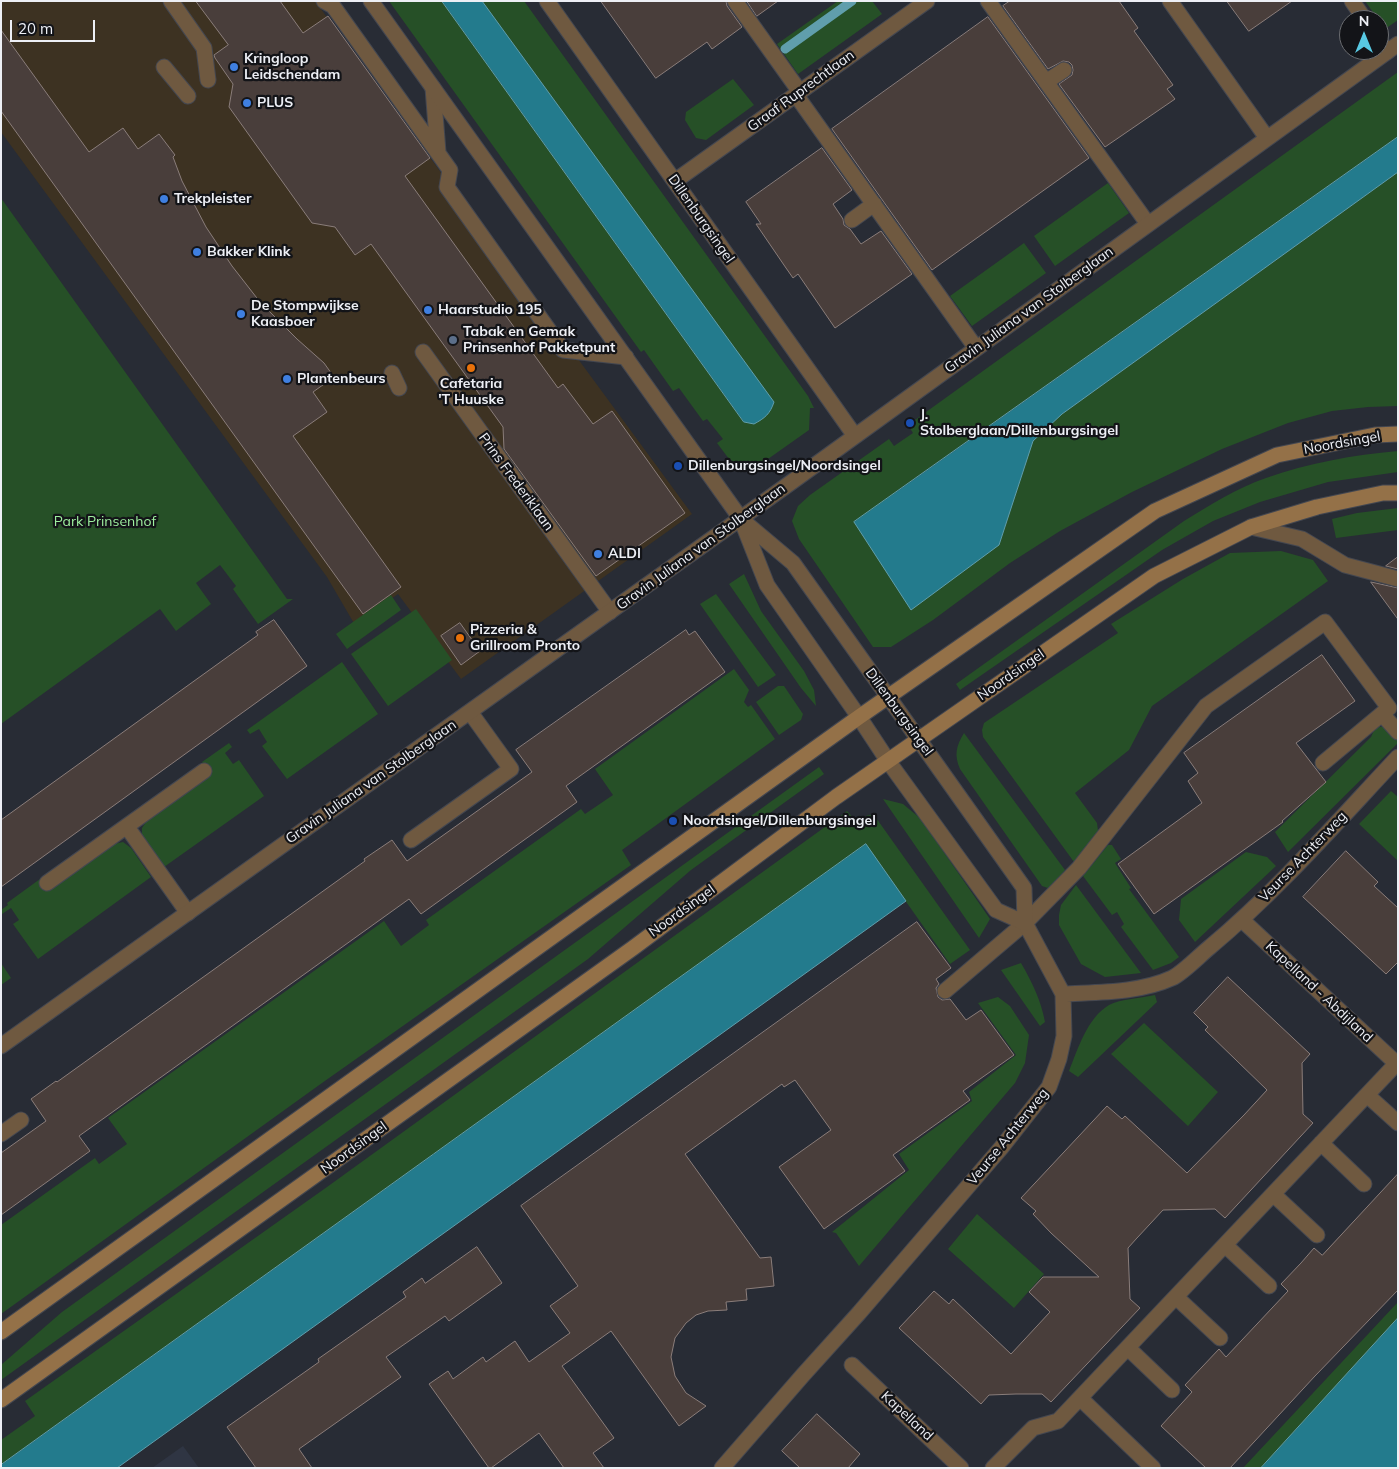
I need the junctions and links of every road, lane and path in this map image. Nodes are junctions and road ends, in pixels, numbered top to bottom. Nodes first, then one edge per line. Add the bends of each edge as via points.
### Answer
1 (171, 1) edge
2 (324, 1) edge
3 (371, 1) edge
4 (547, 1) edge
5 (735, 1) edge
6 (927, 1) edge
7 (988, 1) edge
8 (1170, 1) edge
9 (1368, 60) edge
10 (164, 67) dead end
11 (1064, 70) dead end
12 (208, 80) dead end
13 (1046, 82) junction
14 (433, 88) junction
15 (798, 94) junction
16 (188, 96) dead end
17 (1267, 138) junction
18 (438, 154) junction
19 (675, 182) junction
20 (874, 204) junction
21 (852, 220) dead end
22 (1148, 224) junction
23 (976, 348) junction
24 (423, 352) dead end
25 (626, 357) junction
26 (392, 373) dead end
27 (399, 388) dead end
28 (1398, 434) edge
29 (855, 436) junction
30 (1398, 492) edge
31 (741, 519) junction
32 (1251, 527) junction
33 (1398, 579) edge
34 (610, 612) junction
35 (888, 697) junction
36 (470, 712) junction
37 (1382, 714) junction
38 (859, 717) junction
39 (1398, 732) edge
40 (919, 740) junction
41 (1398, 758) edge
42 (888, 761) junction
43 (1323, 763) dead end
44 (204, 771) dead end
45 (127, 827) junction
46 (411, 840) dead end
47 (47, 883) dead end
48 (188, 913) junction
49 (1242, 920) junction
50 (1025, 923) junction
51 (945, 991) dead end
52 (1063, 994) junction
53 (1, 1046) edge
54 (1397, 1062) edge
55 (1367, 1095) junction
56 (21, 1120) dead end
57 (1398, 1123) edge
58 (1, 1134) edge
59 (1321, 1143) junction
60 (1364, 1184) dead end
61 (1273, 1194) junction
62 (1317, 1235) dead end
63 (1225, 1245) junction
64 (1269, 1286) dead end
65 (1176, 1297) junction
66 (1, 1332) edge
67 (1220, 1338) dead end
68 (1128, 1348) junction
69 (852, 1365) dead end
70 (1172, 1390) dead end
71 (1080, 1398) junction
72 (1, 1400) edge
73 (722, 1468) edge
74 (961, 1468) edge
75 (993, 1468) edge
76 (1153, 1468) edge

1 - 12 street via 204,48
2 - 18 street via 333,6
3 - 14 street, Dillenburgsingel
4 - 19 street, Dillenburgsingel
5 - 15 street
6 - 15 street, Graaf Ruprechtlaan
7 - 13 street
8 - 17 street
9 - 17 street, Gravin Juliana van Stolberglaan
10 - 16 street
11 - 13 street
13 - 22 street
14 - 18 street
14 - 25 street, Dillenburgsingel
15 - 19 street, Graaf Ruprechtlaan
15 - 20 street
17 - 22 street, Gravin Juliana van Stolberglaan
18 - 25 street via 450,170 447,187 563,350
19 - 29 street, Dillenburgsingel
20 - 21 street
20 - 23 street
22 - 23 street, Gravin Juliana van Stolberglaan
23 - 29 street, Gravin Juliana van Stolberglaan
24 - 34 street, Prins Frederiklaan
25 - 31 street, Dillenburgsingel
26 - 27 street
28 - 35 main road, Noordsingel via 1375,435 1277,455 1155,511
29 - 31 street, Gravin Juliana van Stolberglaan
30 - 32 main road, Noordsingel via 1317,507
31 - 34 street, Gravin Juliana van Stolberglaan
31 - 35 street, Dillenburgsingel via 793,563
31 - 38 street, Dillenburgsingel via 767,586
32 - 33 street via 1302,538 1344,565
32 - 40 main road, Noordsingel via 1154,576
34 - 36 street, Gravin Juliana van Stolberglaan
35 - 38 main road, Noordsingel
35 - 40 street, Dillenburgsingel
36 - 46 street via 511,768
36 - 48 street, Gravin Juliana van Stolberglaan
37 - 39 street
37 - 43 street
37 - 50 street via 1389,708 1325,622 1206,706 1079,868
38 - 42 street, Dillenburgsingel
38 - 66 main road, Noordsingel
40 - 42 main road, Noordsingel
40 - 50 street, Dillenburgsingel via 1024,888
41 - 49 street, Veurse Achterweg
42 - 50 street, Dillenburgsingel via 996,910
42 - 72 main road, Noordsingel via 625,954
44 - 45 street
45 - 47 street
45 - 48 street
48 - 53 street, Gravin Juliana van Stolberglaan
49 - 52 street, Veurse Achterweg via 1173,978 1120,991
49 - 54 street, Kapelland - Abdijland
50 - 51 street
50 - 52 street, Dillenburgsingel
52 - 73 street, Veurse Achterweg via 1064,1036 1049,1087 1001,1148
54 - 55 street
55 - 57 street
55 - 59 street
56 - 58 street
59 - 60 street
59 - 61 street
61 - 62 street
61 - 63 street
63 - 64 street
63 - 65 street
65 - 67 street
65 - 68 street
68 - 70 street
68 - 71 street
69 - 74 street, Kapelland
71 - 75 street via 1058,1421 1033,1428
71 - 76 street

